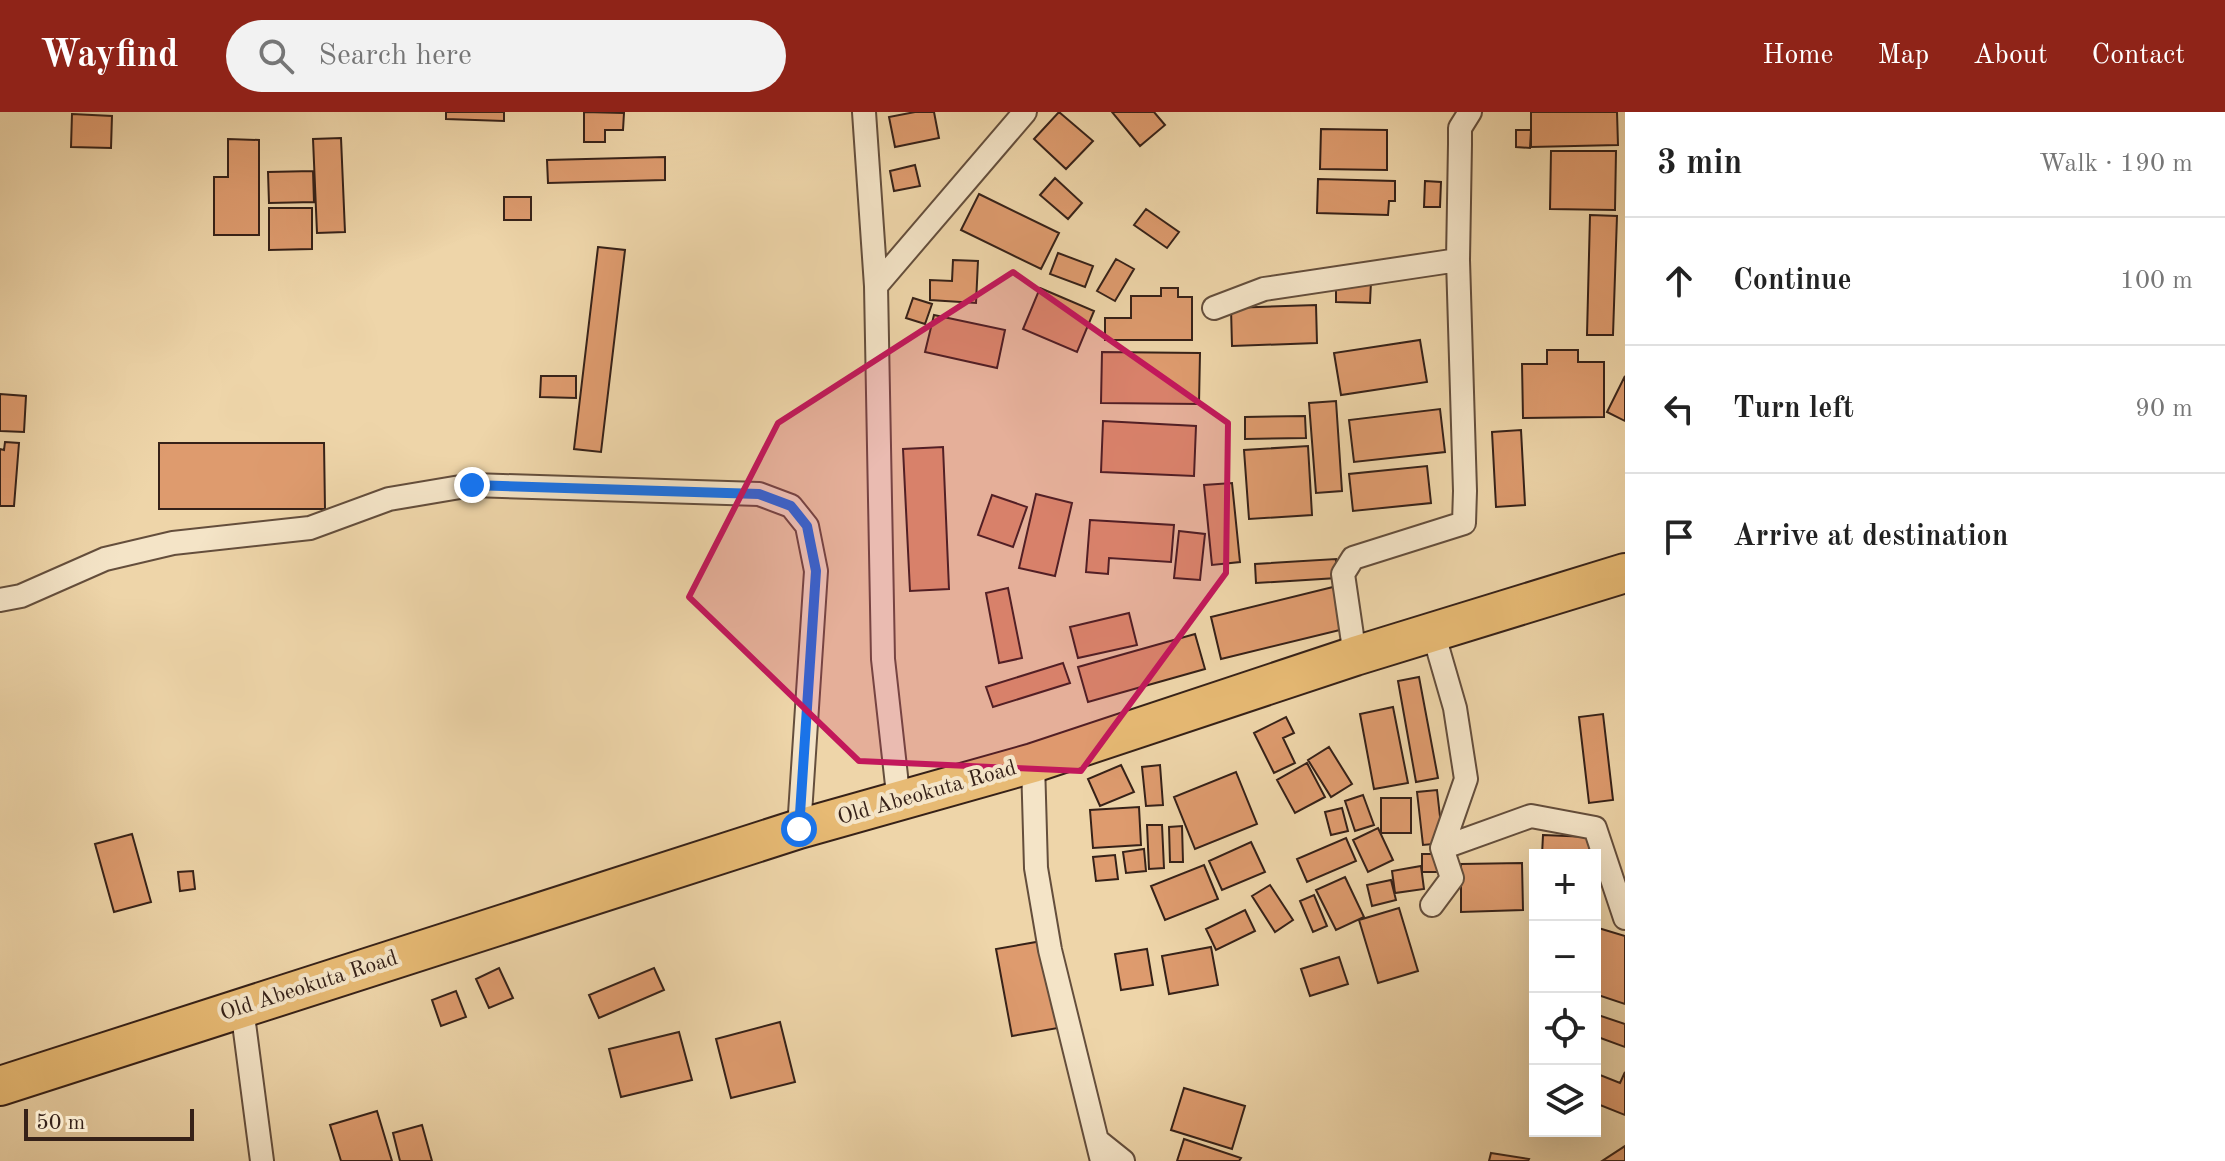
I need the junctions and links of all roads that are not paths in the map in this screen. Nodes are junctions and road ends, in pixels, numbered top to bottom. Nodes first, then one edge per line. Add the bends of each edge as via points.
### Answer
1 (864, 112) edge
2 (1025, 112) edge
3 (1470, 112) edge
4 (1458, 260) junction
5 (876, 286) junction
6 (1214, 308) dead end
7 (1625, 573) edge
8 (0, 600) edge
9 (1433, 632) junction
10 (1355, 656) junction
11 (1033, 763) junction
12 (899, 803) junction
13 (799, 829) junction
14 (1442, 848) junction
15 (1432, 905) dead end
16 (1625, 918) edge
17 (242, 1008) junction
18 (0, 1086) edge
19 (1100, 1151) edge
20 (262, 1161) edge
21 (1123, 1161) edge

1 - 5 street
2 - 5 street
3 - 4 street via 1460,128
4 - 6 street via 1264,289
4 - 10 street via 1464,523 1353,558 1343,574
5 - 12 street via 883,659
7 - 9 highway, Old Abeokuta Road
8 - 13 street via 105,559 173,543 310,528 389,499 472,485 759,494 791,506 807,526 816,571
9 - 10 highway, Old Abeokuta Road
9 - 14 street via 1455,708 1466,779
10 - 11 highway, Old Abeokuta Road
11 - 12 highway, Old Abeokuta Road
11 - 19 street via 1036,868 1050,950
12 - 13 highway, Old Abeokuta Road
13 - 17 highway, Old Abeokuta Road
14 - 15 street via 1452,878
14 - 16 street via 1531,816 1595,828
17 - 18 highway, Old Abeokuta Road
17 - 20 street
19 - 21 street

